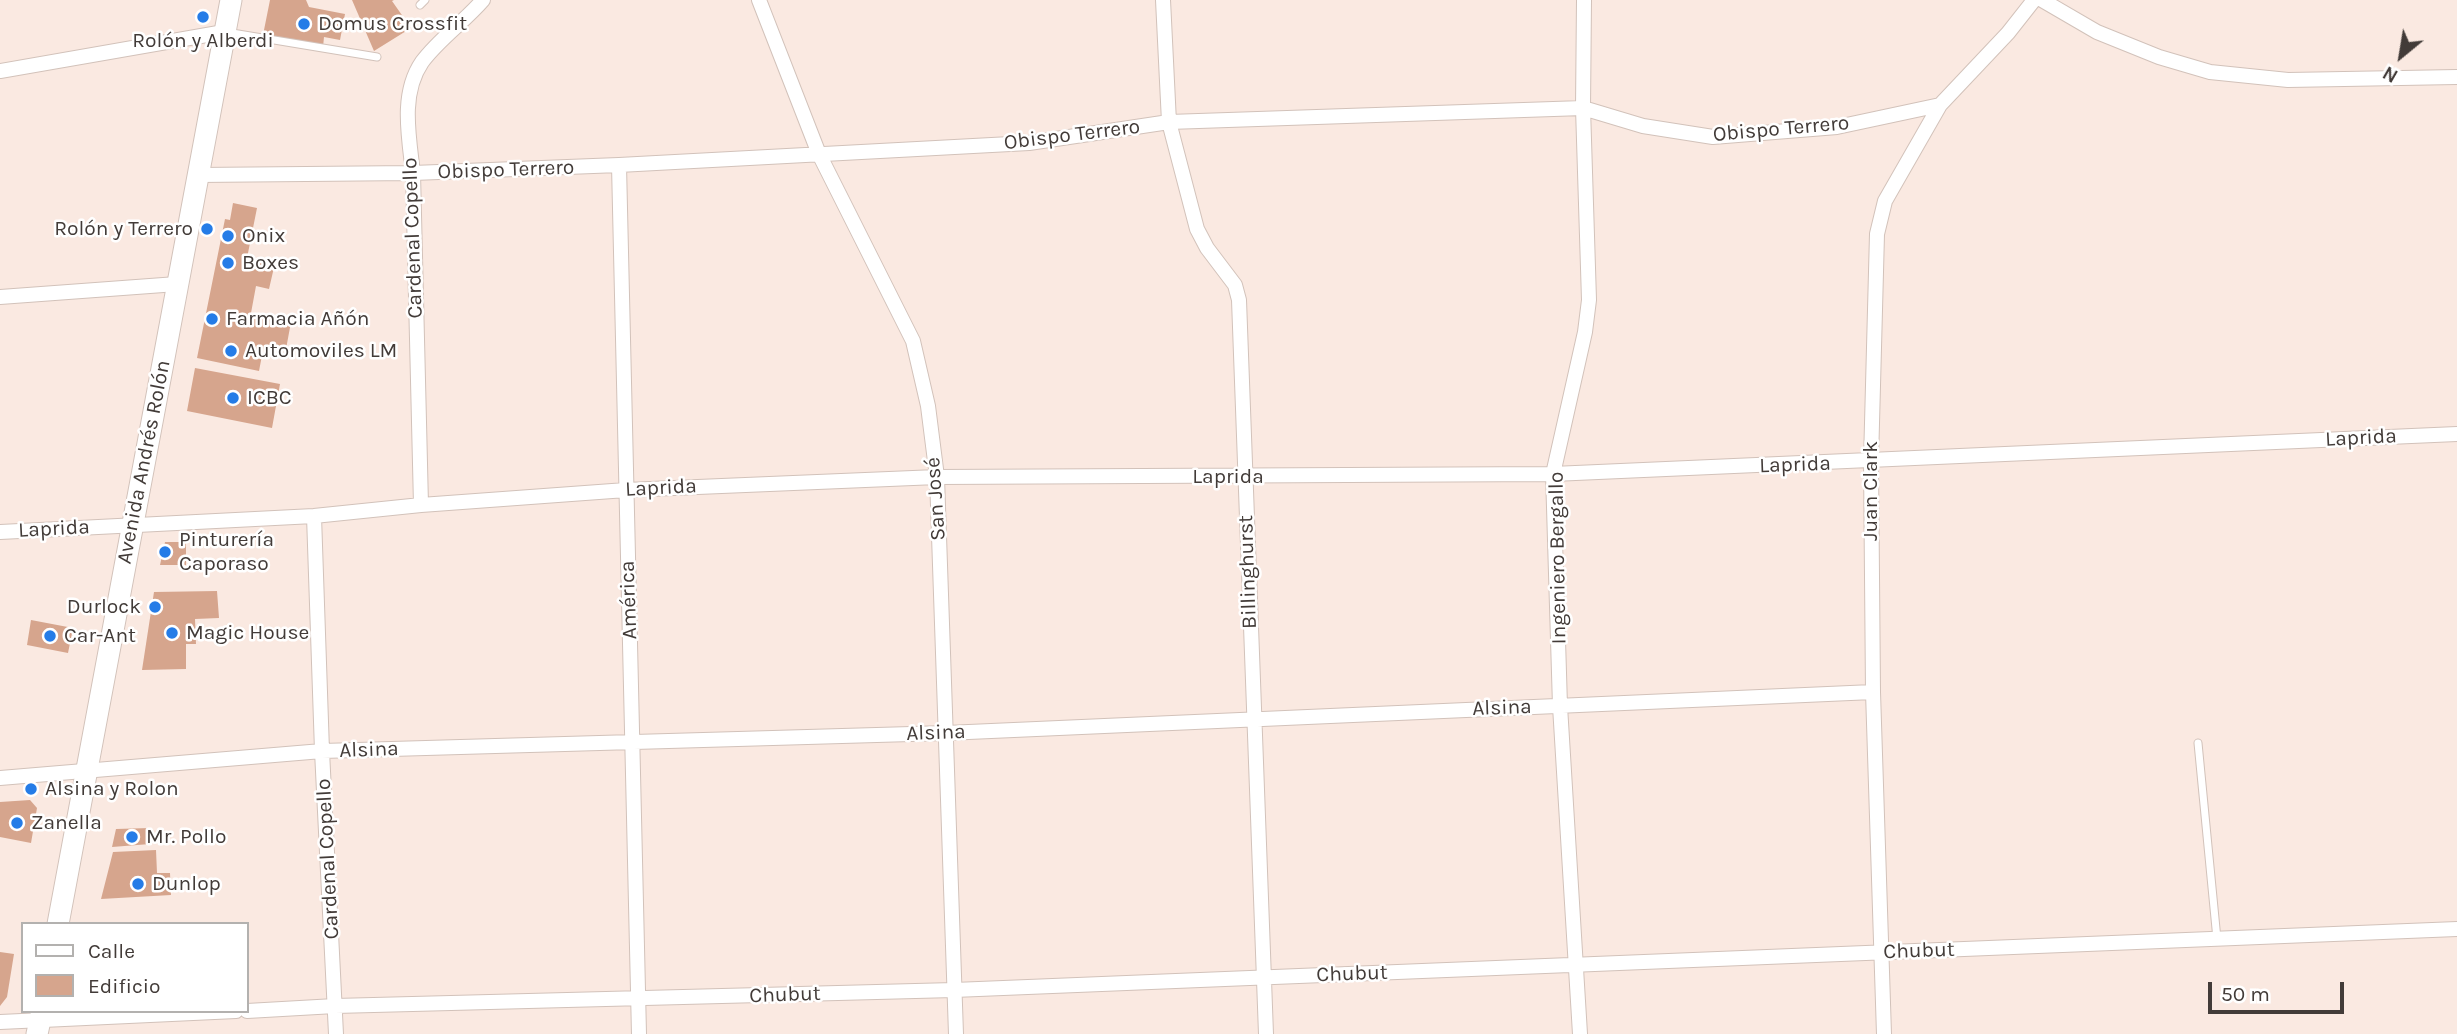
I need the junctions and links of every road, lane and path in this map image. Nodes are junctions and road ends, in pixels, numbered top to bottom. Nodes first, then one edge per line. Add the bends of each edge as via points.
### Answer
1 (231, 0) edge
2 (483, 0) edge
3 (759, 0) edge
4 (1163, 0) edge
5 (1584, 0) edge
6 (2034, 0) edge
7 (2042, 0) edge
8 (225, 32) junction
9 (377, 57) dead end
10 (0, 71) edge
11 (2457, 77) edge
12 (1940, 105) junction
13 (1583, 108) junction
14 (1169, 122) junction
15 (819, 154) junction
16 (619, 166) junction
17 (413, 173) junction
18 (198, 175) junction
19 (177, 284) junction
20 (0, 297) edge
21 (2457, 434) edge
22 (1871, 461) junction
23 (1553, 474) junction
24 (937, 477) junction
25 (1244, 477) junction
26 (626, 490) junction
27 (421, 505) junction
28 (314, 516) junction
29 (132, 525) junction
30 (0, 532) edge
31 (1872, 692) junction
32 (1560, 706) junction
33 (1253, 719) junction
34 (946, 733) junction
35 (633, 741) junction
36 (2198, 743) dead end
37 (322, 751) junction
38 (86, 772) junction
39 (0, 778) edge
40 (58, 922) edge
41 (2457, 929) edge
42 (2217, 939) junction
43 (1882, 953) junction
44 (1577, 965) junction
45 (1265, 978) junction
46 (954, 990) junction
47 (638, 999) junction
48 (335, 1006) junction
49 (248, 1011) edge
50 (200, 1013) edge
51 (0, 1022) edge
52 (40, 1022) edge
53 (336, 1034) edge
54 (639, 1034) edge
55 (956, 1034) edge
56 (1266, 1034) edge
57 (1580, 1034) edge
58 (1884, 1034) edge

1 - 8 main road, Avenida Andrés Rolón
2 - 17 street, Cardenal Copello via 421,63 413,82 407,121
3 - 15 street, San José
4 - 14 street, Billinghurst
5 - 13 street, Ingeniero Bergallo
6 - 12 street, Juan Clark
7 - 11 street via 2097,32 2210,72 2288,79
8 - 9 lane
8 - 10 street
8 - 18 main road, Avenida Andrés Rolón
12 - 13 street, Obispo Terrero via 1837,127 1713,137 1643,126
12 - 22 street, Juan Clark via 1885,201 1877,234
13 - 14 street, Obispo Terrero
13 - 23 street, Ingeniero Bergallo via 1589,300
14 - 15 street, Obispo Terrero via 1029,143
14 - 25 street, Billinghurst via 1197,229 1235,285 1239,300
15 - 16 street, Obispo Terrero
15 - 24 street, San José via 913,341
16 - 17 street, Obispo Terrero
16 - 26 street, América
17 - 18 street, Obispo Terrero
17 - 27 street, Cardenal Copello
18 - 19 main road, Avenida Andrés Rolón
19 - 20 street
19 - 29 main road, Avenida Andrés Rolón
21 - 22 street, Laprida
22 - 23 street, Laprida
22 - 31 street, Juan Clark
23 - 25 street, Laprida
23 - 32 street, Ingeniero Bergallo
24 - 25 street, Laprida
24 - 26 street, Laprida
24 - 34 street, San José
25 - 33 street, Billinghurst
26 - 27 street, Laprida
26 - 35 street, América
27 - 28 street, Laprida
28 - 29 street, Laprida
28 - 37 street, Cardenal Copello
29 - 30 street, Laprida
29 - 38 main road, Avenida Andrés Rolón
31 - 32 street, Alsina
31 - 43 street, Juan Clark
32 - 33 street, Alsina
32 - 44 street, Ingeniero Bergallo
33 - 34 street, Alsina
33 - 45 street, Billinghurst
34 - 35 street, Alsina
34 - 46 street, San José
35 - 37 street, Alsina
35 - 47 street, América
36 - 42 lane
37 - 38 street, Alsina
37 - 48 street, Cardenal Copello
38 - 39 street, Alsina
38 - 40 main road, Avenida Andrés Rolón
41 - 42 street, Chubut
42 - 43 street, Chubut
43 - 44 street, Chubut
43 - 58 street, Juan Clark
44 - 45 street, Chubut
44 - 57 street, Ingeniero Bergallo
45 - 46 street, Chubut
45 - 56 street, Billinghurst
46 - 47 street, Chubut
46 - 55 street, San José
47 - 48 street, Chubut
47 - 54 street, América
48 - 49 street, Chubut
48 - 53 street, Cardenal Copello
50 - 52 street
51 - 52 street

